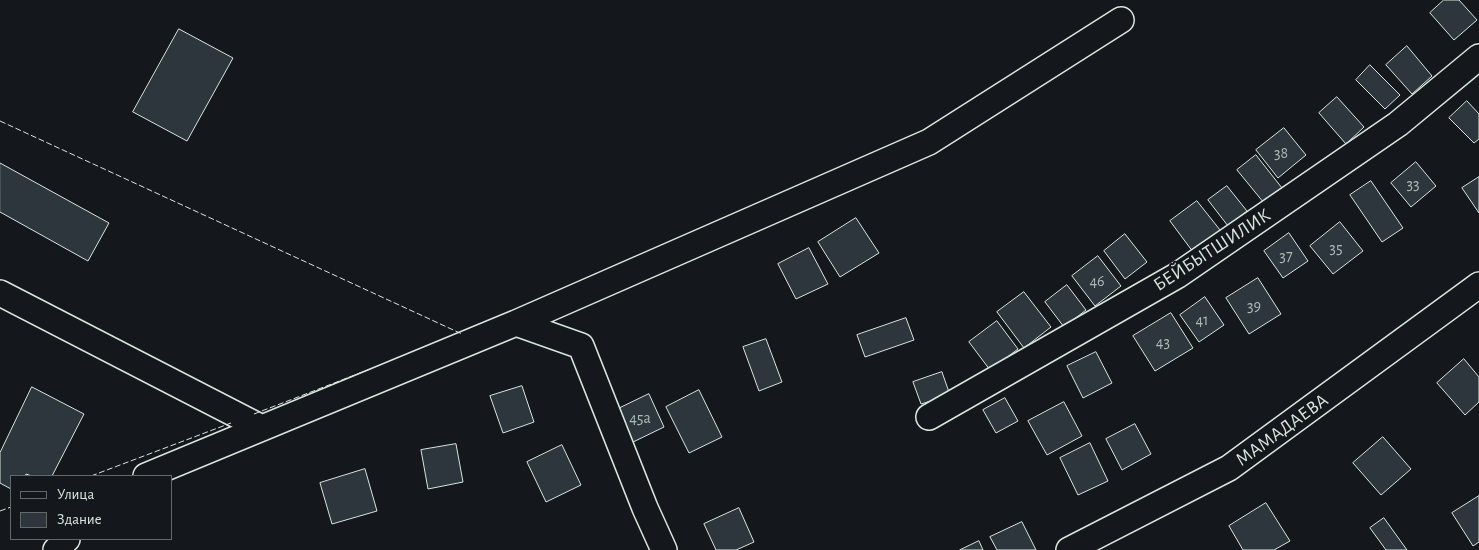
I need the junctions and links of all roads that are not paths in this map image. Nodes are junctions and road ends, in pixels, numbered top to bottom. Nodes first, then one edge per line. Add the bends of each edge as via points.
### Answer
1 (1121, 20) dead end
2 (1479, 57) edge
3 (1479, 285) edge
4 (0, 293) edge
5 (516, 323) junction
6 (929, 417) dead end
7 (262, 428) junction
8 (148, 475) edge
9 (66, 540) edge
10 (56, 550) edge
11 (664, 550) edge
12 (1069, 550) edge

1 - 5 street via 929,142
2 - 6 street, БЕЙБЫТШИЛИК via 1398,124 1178,275
3 - 12 street, МАМАДАЕВА via 1229,468
4 - 7 street
5 - 7 street
5 - 11 street via 581,346
7 - 8 street
9 - 10 street

